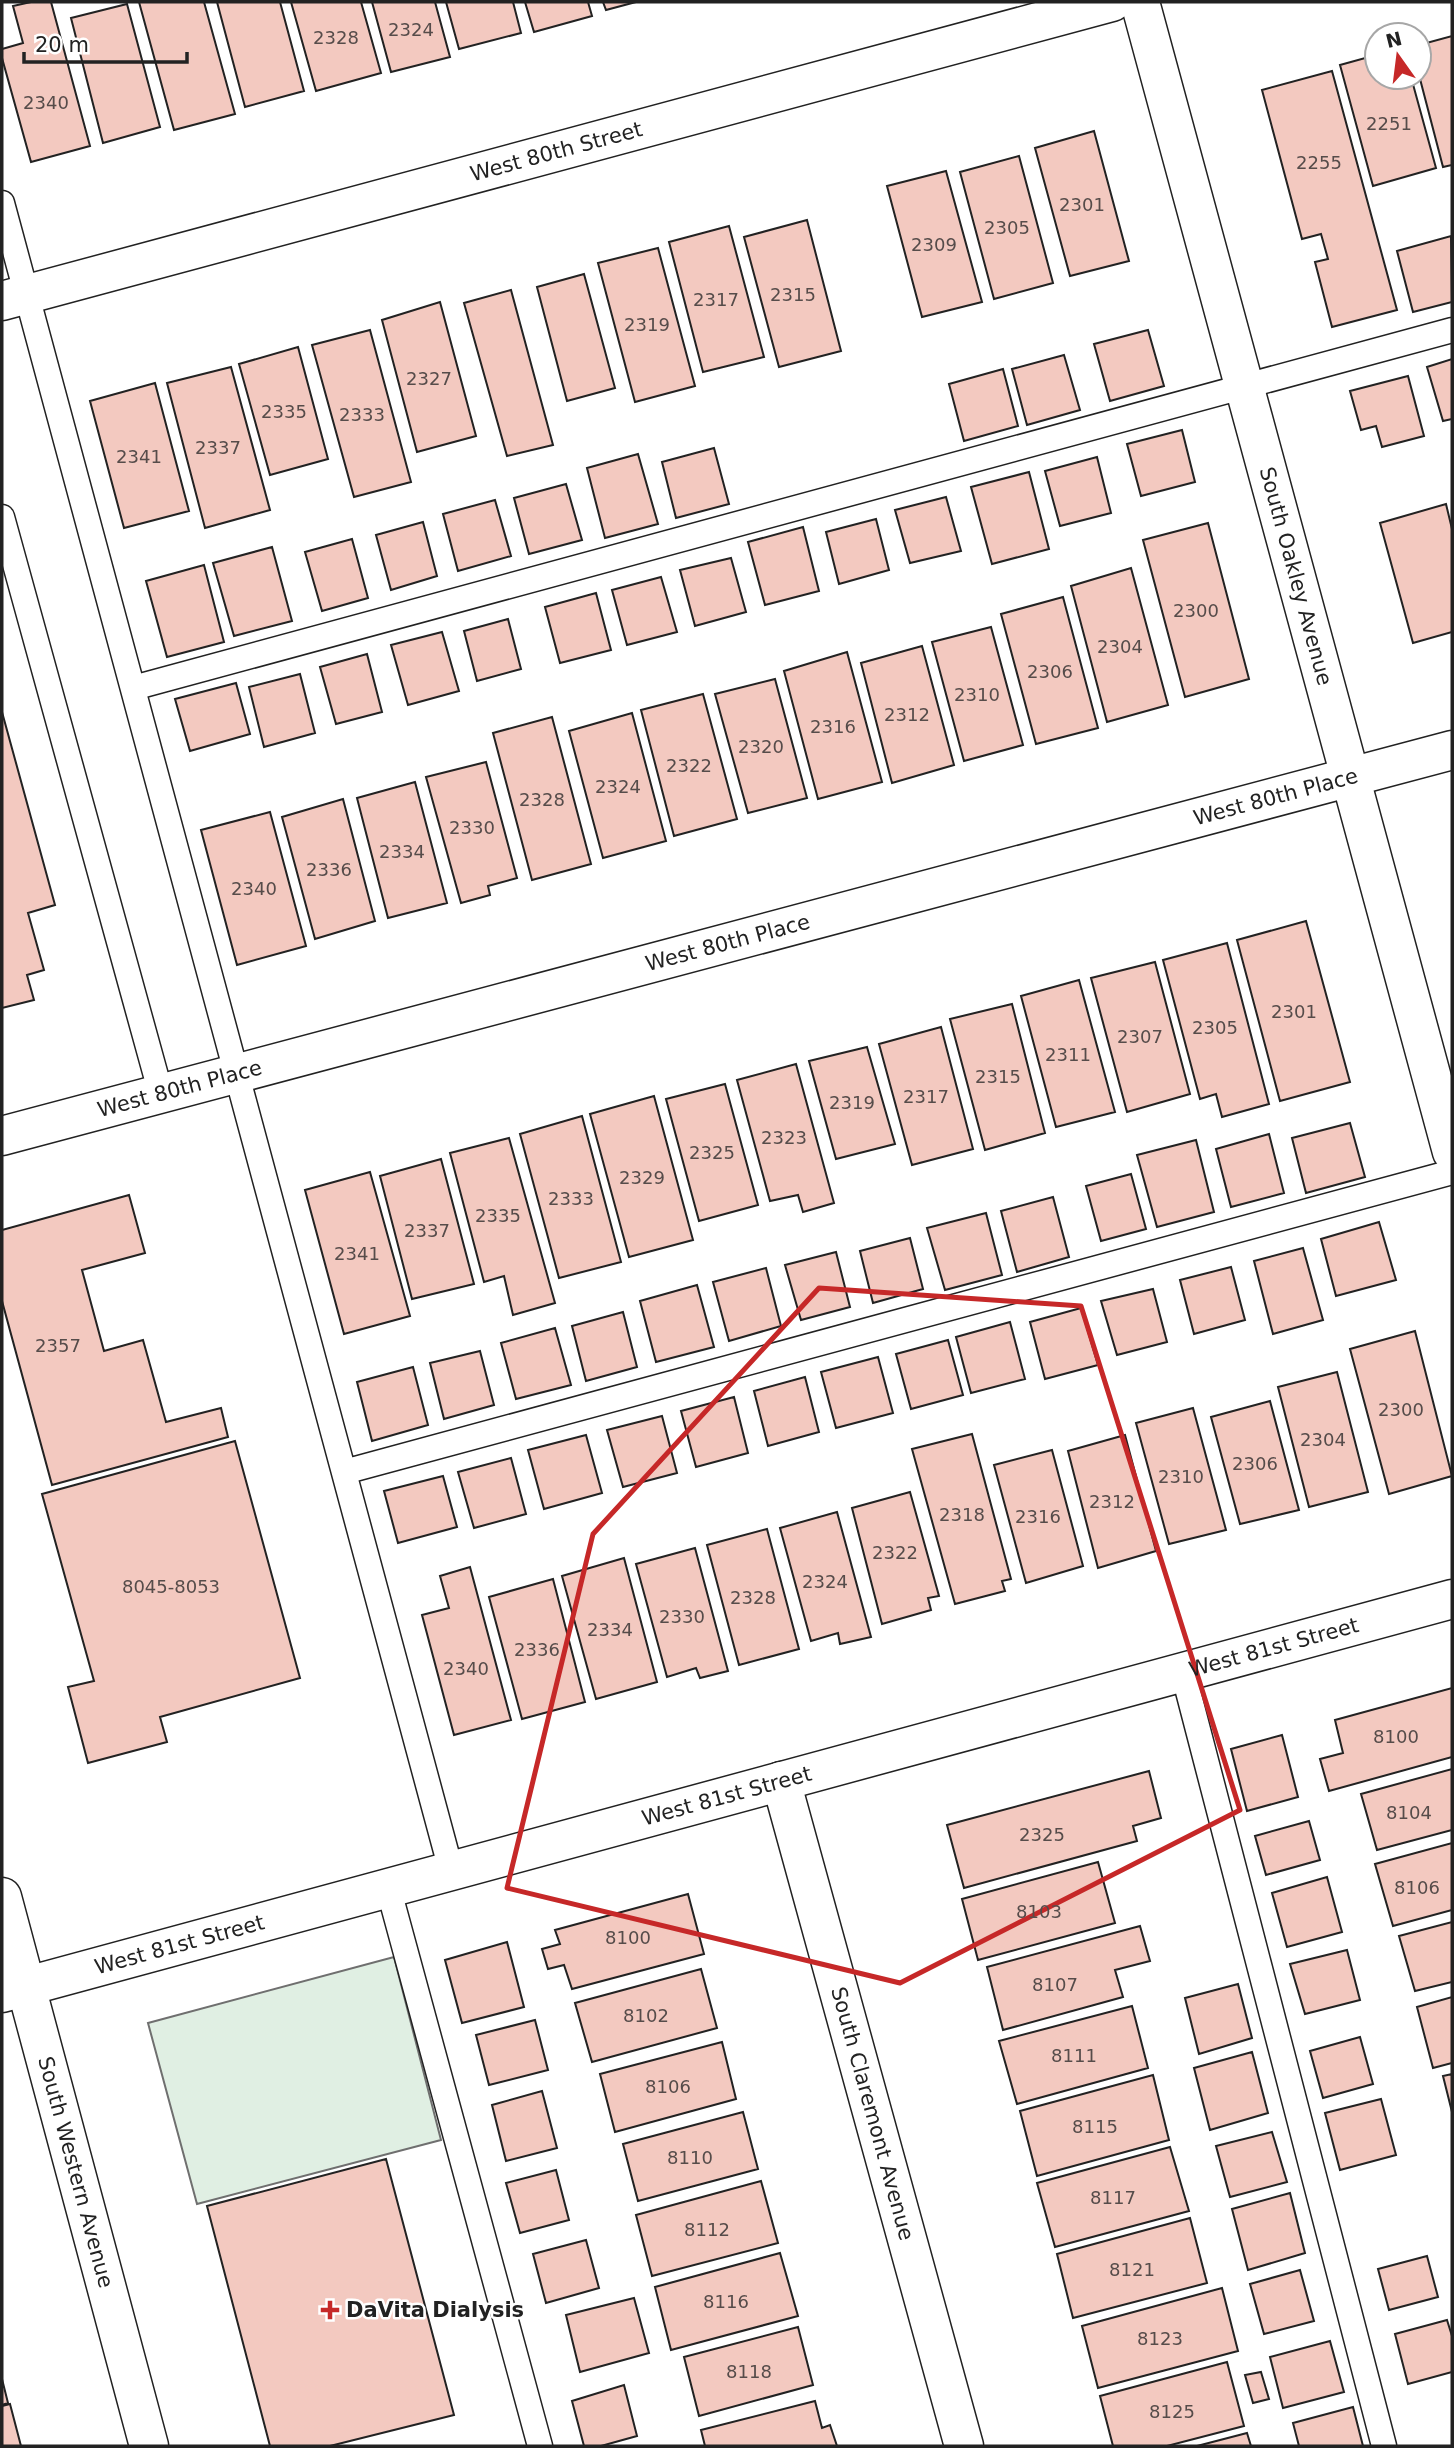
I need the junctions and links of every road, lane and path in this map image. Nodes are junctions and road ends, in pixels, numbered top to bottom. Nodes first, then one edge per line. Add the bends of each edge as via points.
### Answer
1 (1112, 2) edge
2 (1140, 2) edge
3 (2, 203) edge
4 (14, 298) edge
5 (1452, 330) edge
6 (1246, 386) junction
7 (2, 517) edge
8 (133, 688) junction
9 (1452, 750) edge
10 (1352, 777) junction
11 (237, 1074) junction
12 (161, 1094) junction
13 (2, 1136) edge
14 (1452, 1152) edge
15 (1452, 1172) edge
16 (344, 1472) junction
17 (1452, 1599) edge
18 (1182, 1672) junction
19 (781, 1781) junction
20 (451, 1870) junction
21 (388, 1887) junction
22 (2, 1898) edge
23 (14, 1989) edge
24 (149, 2446) edge
25 (540, 2446) edge
26 (964, 2446) edge
27 (1384, 2446) edge

1 - 4 street, West 80th Street
2 - 6 street, South Oakley Avenue
3 - 4 lane
4 - 8 lane
5 - 6 lane
6 - 8 lane
6 - 10 street, South Oakley Avenue
7 - 12 lane
8 - 11 lane
9 - 10 street, West 80th Place
10 - 11 street, West 80th Place
10 - 14 street, South Oakley Avenue
11 - 12 street, West 80th Place
11 - 16 lane
12 - 13 street, West 80th Place
15 - 16 lane
16 - 20 lane
17 - 18 street, West 81st Street
18 - 19 street, West 81st Street
18 - 27 lane
19 - 20 street, West 81st Street
19 - 26 street, South Claremont Avenue
20 - 21 street, West 81st Street
21 - 23 street, West 81st Street
21 - 25 lane
22 - 23 street, South Western Avenue
23 - 24 street, South Western Avenue

